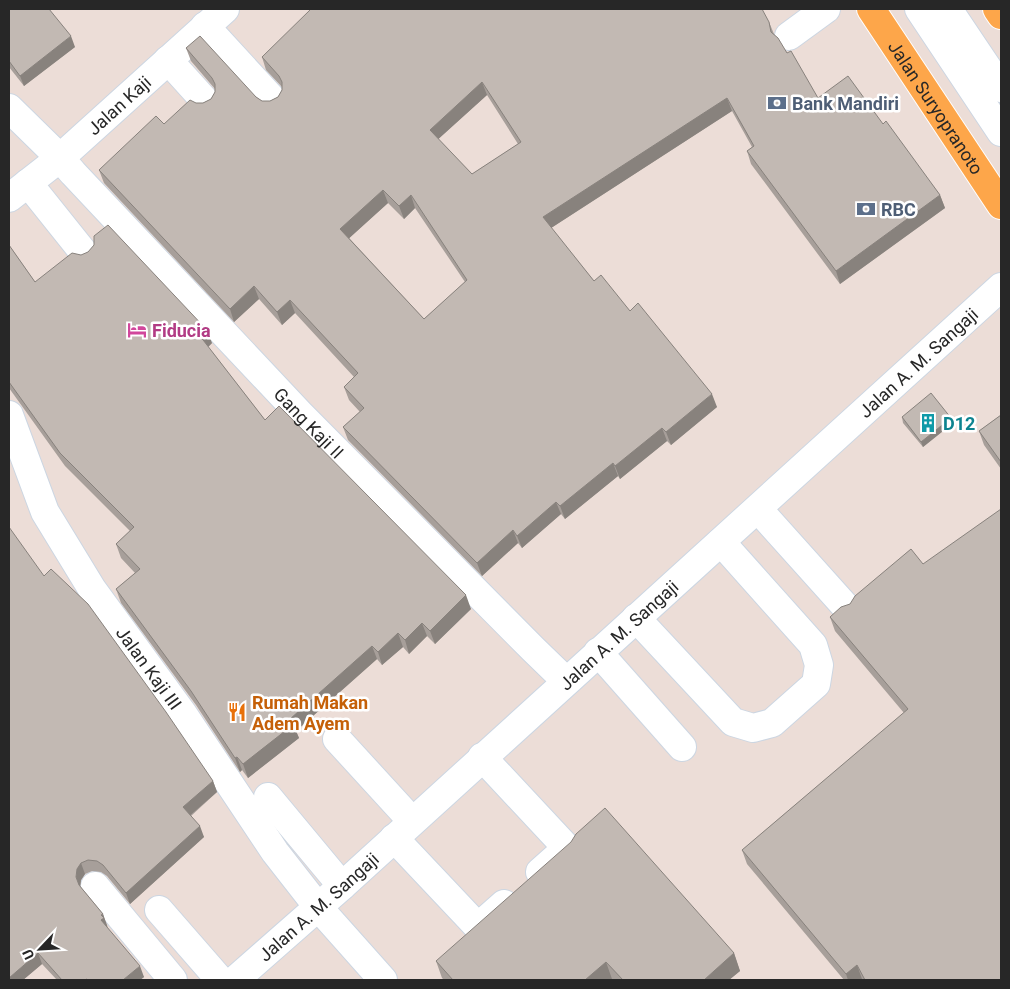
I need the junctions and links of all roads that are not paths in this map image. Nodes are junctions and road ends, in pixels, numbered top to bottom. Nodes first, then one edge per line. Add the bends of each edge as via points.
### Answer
1 (826, 9) edge
2 (871, 9) edge
3 (919, 9) edge
4 (948, 9) edge
5 (997, 9) edge
6 (1001, 15) edge
7 (215, 18) edge
8 (789, 36) dead end
9 (168, 60) junction
10 (1001, 88) edge
11 (272, 99) edge
12 (205, 102) edge
13 (9, 108) edge
14 (1001, 132) edge
15 (60, 158) junction
16 (18, 191) edge
17 (1001, 205) edge
18 (84, 253) edge
19 (1001, 287) edge
20 (9, 415) edge
21 (758, 509) junction
22 (721, 542) junction
23 (846, 606) edge
24 (636, 618) junction
25 (598, 652) junction
26 (566, 681) junction
27 (337, 739) dead end
28 (682, 747) dead end
29 (482, 757) junction
30 (268, 797) dead end
31 (403, 829) junction
32 (95, 886) dead end
33 (342, 886) junction
34 (318, 907) junction
35 (159, 910) dead end
36 (173, 980) edge
37 (220, 980) edge
38 (235, 980) edge
39 (383, 980) edge

1 - 8 street
2 - 17 main road, Jalan Suryopranoto
3 - 14 street
4 - 10 street
5 - 6 main road
7 - 9 street, Jalan Kaji
7 - 11 street
9 - 12 street
9 - 15 street, Jalan Kaji
13 - 15 street, Gang Kaji II
15 - 16 street, Jalan Kaji
15 - 26 street, Gang Kaji II via 307,421
16 - 18 street
19 - 21 street, Jalan A. M. Sangaji
20 - 34 street, Jalan Kaji III via 45,512 92,588 183,714 275,852
21 - 22 street, Jalan A. M. Sangaji
21 - 23 street
22 - 24 street, Jalan A. M. Sangaji
22 - 24 street via 813,645 819,665 816,684 772,723 753,728 733,722
24 - 25 street, Jalan A. M. Sangaji
25 - 26 street, Jalan A. M. Sangaji
25 - 28 street
26 - 29 street, Jalan A. M. Sangaji
27 - 31 street
29 - 31 street, Jalan A. M. Sangaji
29 - 31 street via 567,848 478,927
30 - 33 street
31 - 33 street, Jalan A. M. Sangaji
32 - 36 street
33 - 34 street, Jalan A. M. Sangaji
34 - 38 street, Jalan A. M. Sangaji
34 - 39 street, Jalan Kaji III
35 - 37 street

